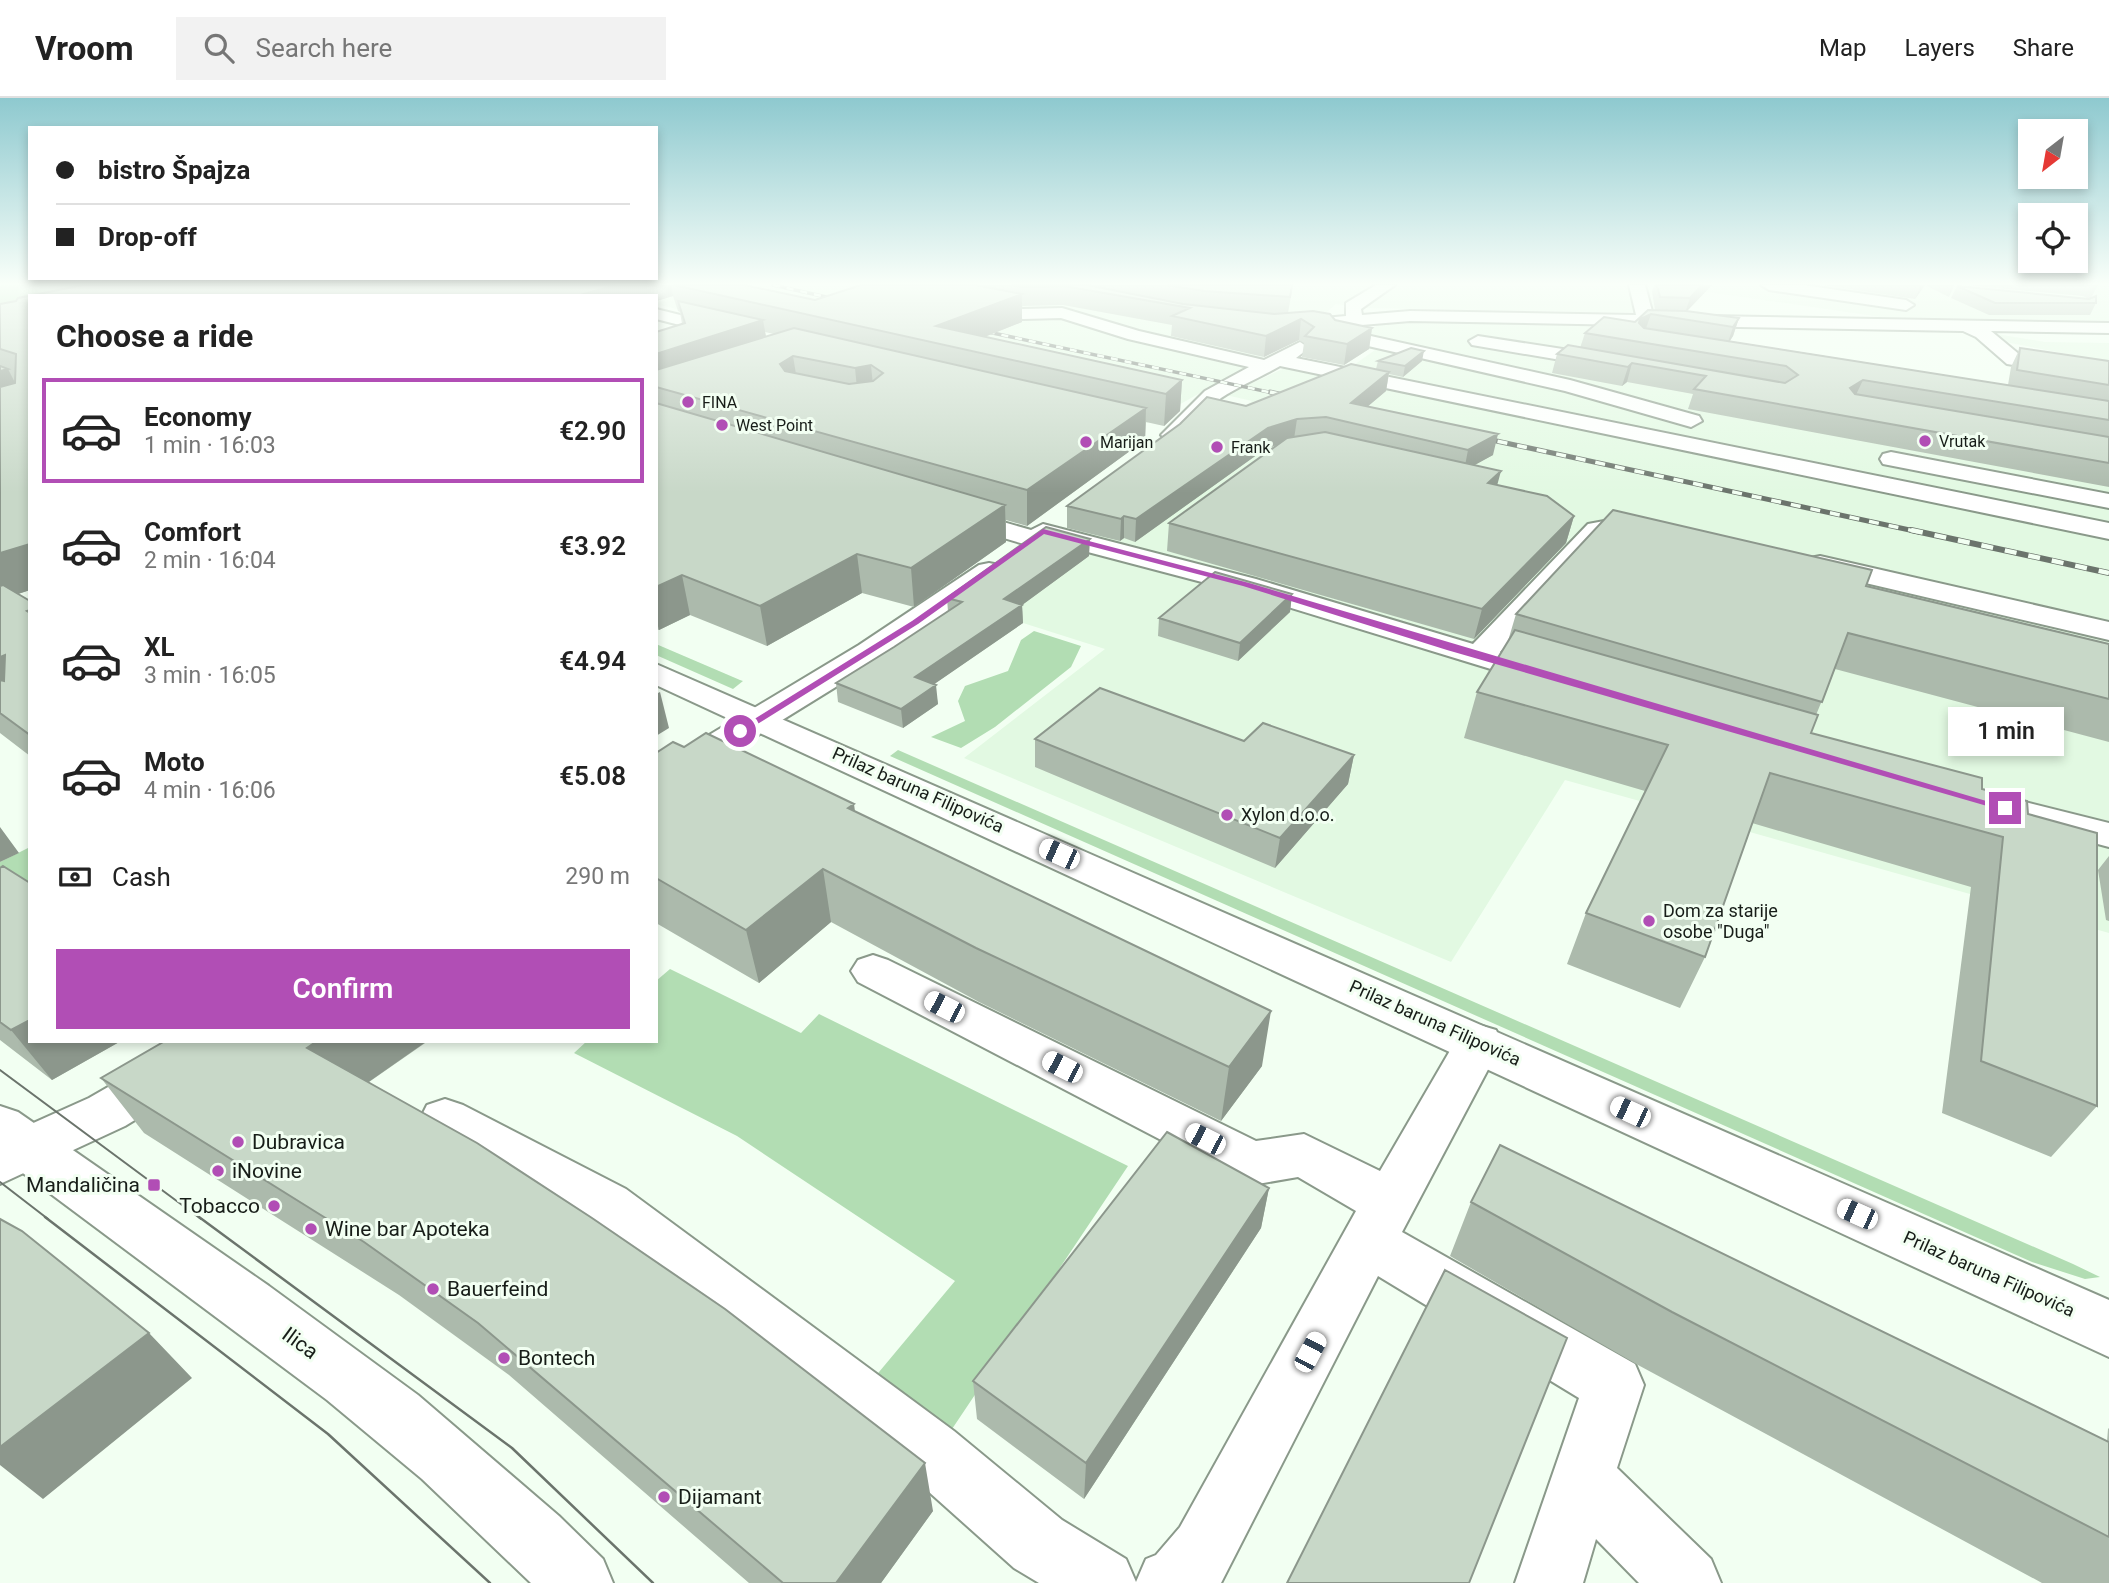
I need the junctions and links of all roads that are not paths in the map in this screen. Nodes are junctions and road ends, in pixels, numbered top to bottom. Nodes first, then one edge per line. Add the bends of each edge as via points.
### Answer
1 (1229, 354) edge
2 (1286, 354) edge
3 (1438, 354) edge
4 (1565, 354) edge
5 (2007, 354) edge
6 (1272, 363) junction
7 (1624, 365) edge
8 (2109, 374) edge
9 (1715, 426) dead end
10 (1157, 442) edge
11 (1869, 455) dead end
12 (2109, 501) edge
13 (933, 509) edge
14 (1652, 526) edge
15 (1047, 529) junction
16 (2109, 531) edge
17 (1798, 559) edge
18 (2109, 631) edge
19 (1479, 656) junction
20 (658, 674) edge
21 (1571, 683) edge
22 (759, 719) junction
23 (658, 781) edge
24 (1990, 804) edge
25 (2109, 835) edge
26 (873, 971) dead end
27 (224, 1043) edge
28 (1479, 1043) junction
29 (444, 1119) dead end
30 (9, 1146) edge
31 (1379, 1222) junction
32 (2109, 1329) edge
33 (1581, 1478) junction
34 (579, 1583) edge
35 (1102, 1583) edge
36 (1170, 1583) edge
37 (1549, 1583) edge
38 (1687, 1583) edge

1 - 6 street
2 - 6 street
3 - 9 street via 1570,386 1639,397
4 - 7 street
5 - 8 street via 2014,360
6 - 10 street via 1212,395 1189,421
6 - 16 street
11 - 12 street
13 - 15 street
14 - 19 street via 1610,525 1576,536
15 - 19 street via 1151,546
15 - 22 street via 915,622
17 - 18 street
19 - 21 street
20 - 22 street, Prilaz baruna Filipovića
22 - 23 street
22 - 28 street, Prilaz baruna Filipovića
24 - 25 street
26 - 31 street via 1252,1163 1304,1155
27 - 30 street via 127,1101
28 - 31 street
28 - 32 street, Prilaz baruna Filipovića
29 - 35 street via 607,1205 932,1453 1038,1544
30 - 34 street, Ilica via 256,1310 380,1404 494,1501
31 - 33 street via 1614,1385
31 - 36 street via 1204,1551 1180,1580
33 - 37 street
33 - 38 street

